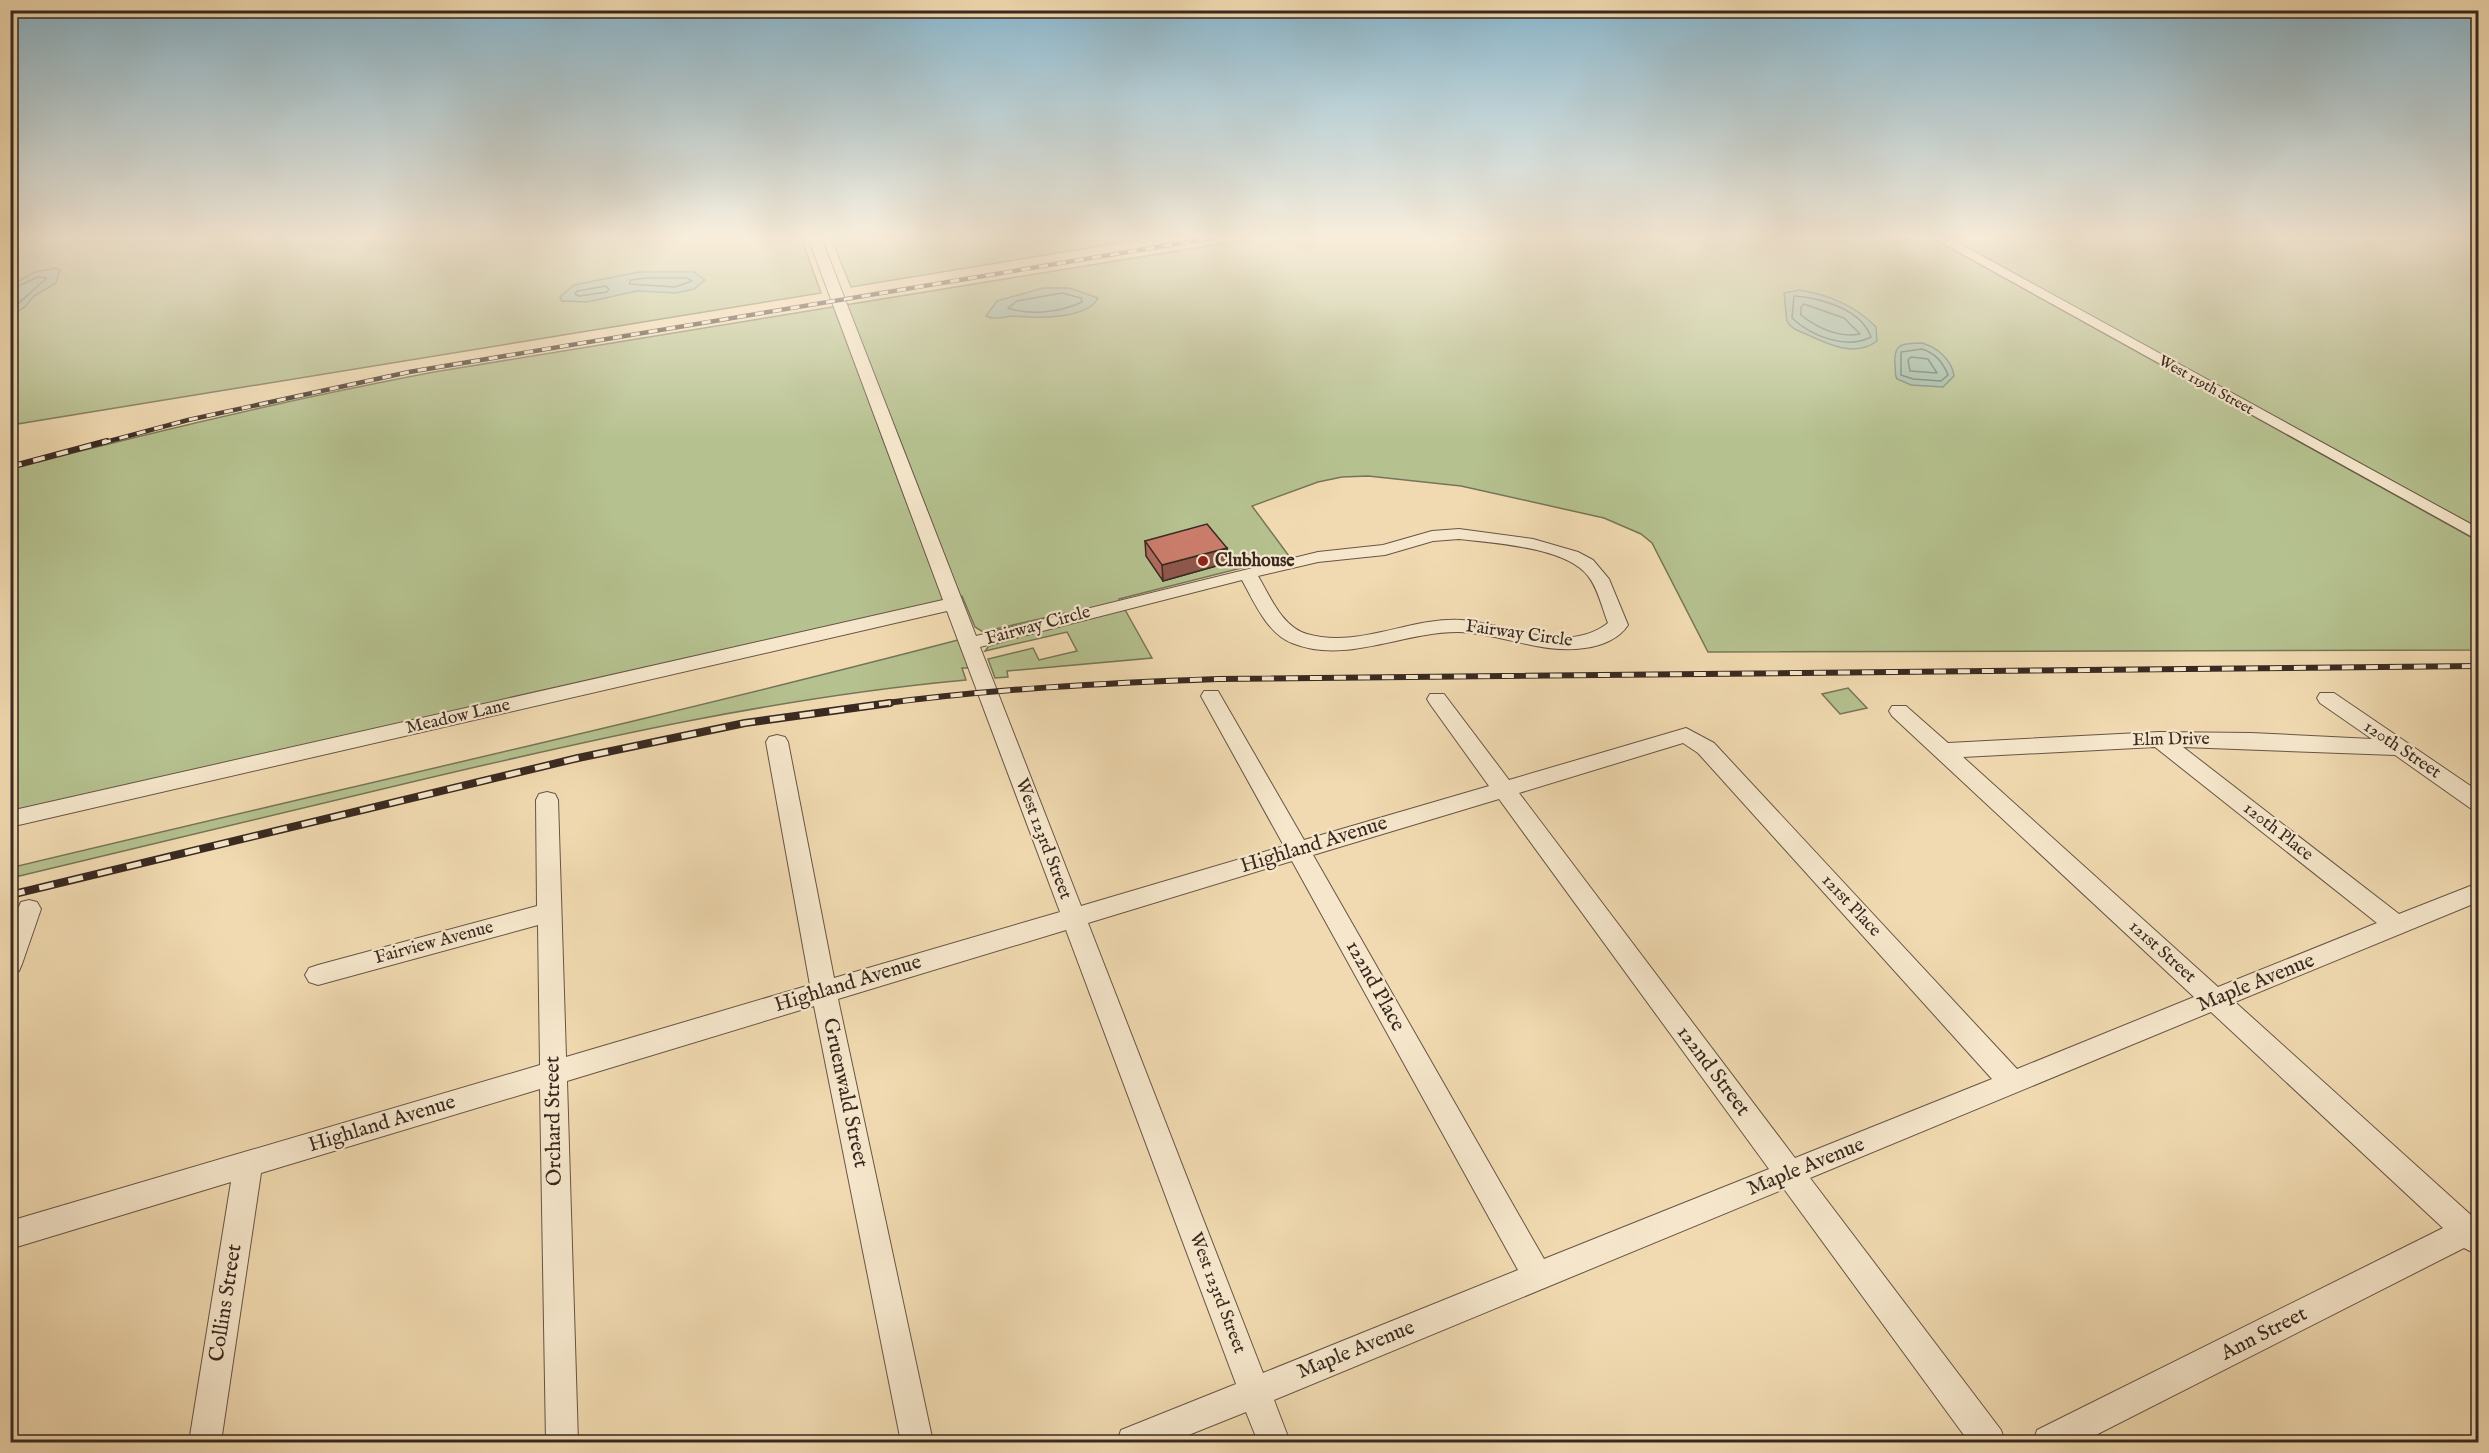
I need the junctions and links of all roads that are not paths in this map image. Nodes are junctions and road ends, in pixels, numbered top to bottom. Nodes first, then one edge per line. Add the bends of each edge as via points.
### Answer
1 (839, 303) edge
2 (2057, 303) edge
3 (2478, 535) edge
4 (1247, 573) junction
5 (955, 608) junction
6 (969, 644) junction
7 (1211, 696) dead end
8 (2326, 698) dead end
9 (1437, 699) dead end
10 (1899, 711) dead end
11 (1686, 735) joint
12 (2159, 739) junction
13 (777, 742) dead end
14 (2398, 748) junction
15 (1943, 751) junction
16 (1504, 788) junction
17 (547, 800) dead end
18 (2478, 802) edge
19 (10, 819) edge
20 (1299, 850) junction
21 (2478, 892) edge
22 (29, 909) dead end
23 (549, 912) junction
24 (1073, 917) junction
25 (2396, 925) junction
26 (10, 964) edge
27 (318, 975) dead end
28 (825, 992) junction
29 (2215, 1000) junction
30 (553, 1073) junction
31 (2012, 1082) junction
32 (248, 1164) junction
33 (1789, 1173) junction
34 (2475, 1233) edge
35 (10, 1235) edge
36 (1538, 1277) junction
37 (1255, 1391) junction
38 (205, 1443) edge
39 (562, 1443) edge
40 (917, 1443) edge
41 (1133, 1443) edge
42 (1274, 1443) edge
43 (1989, 1443) edge
44 (2049, 1443) edge

1 - 5 street, West 123rd Street
2 - 3 street, West 119th Street
4 - 4 street, Fairway Circle via 1318,556 1385,550 1432,537 1486,537 1566,553 1585,562 1596,574 1618,625 1608,637 1569,644 1447,625 1353,643 1317,643 1285,631
4 - 6 street, Fairway Circle
5 - 6 street, West 123rd Street
5 - 19 street, Meadow Lane
6 - 24 street, West 123rd Street
7 - 20 street, 122nd Place
8 - 14 street, 120th Street
9 - 16 street, 122nd Street
10 - 15 street, 121st Street
11 - 16 street, Highland Avenue
11 - 31 street, 121st Place via 1706,748
12 - 14 street, Elm Drive
12 - 15 street, Elm Drive
12 - 25 street, 120th Place
13 - 28 street, Gruenwald Street
14 - 18 street, 120th Street
15 - 29 street, 121st Street
16 - 20 street, Highland Avenue
16 - 33 street, 122nd Street
17 - 23 street, Orchard Street
20 - 24 street, Highland Avenue
20 - 36 street, 122nd Place
21 - 25 street, Maple Avenue
22 - 26 street
23 - 27 street, Fairview Avenue
23 - 30 street, Orchard Street
24 - 28 street, Highland Avenue
24 - 37 street, West 123rd Street
25 - 29 street, Maple Avenue
28 - 30 street, Highland Avenue
28 - 40 street, Gruenwald Street
29 - 31 street, Maple Avenue
29 - 34 street, 121st Street
30 - 32 street, Highland Avenue
30 - 39 street, Orchard Street
31 - 33 street, Maple Avenue
32 - 35 street, Highland Avenue
32 - 38 street, Collins Street
33 - 36 street, Maple Avenue
33 - 43 street, 122nd Street
34 - 44 street, Ann Street
36 - 37 street, Maple Avenue
37 - 41 street, Maple Avenue
37 - 42 street, West 123rd Street

